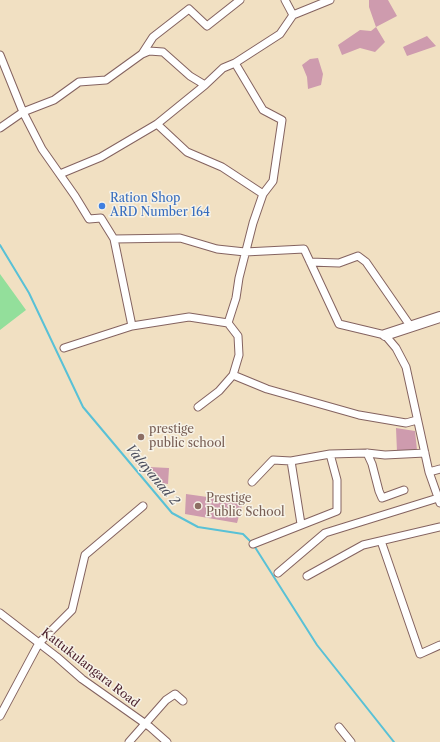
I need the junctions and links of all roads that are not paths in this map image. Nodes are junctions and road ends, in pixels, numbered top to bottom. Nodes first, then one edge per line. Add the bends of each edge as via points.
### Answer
1 (240, 0) edge
2 (285, 0) edge
3 (330, 0) edge
4 (293, 15) junction
5 (142, 54) junction
6 (0, 55) edge
7 (235, 63) junction
8 (205, 85) junction
9 (23, 112) junction
10 (157, 124) junction
11 (0, 128) edge
12 (60, 174) junction
13 (263, 194) junction
14 (114, 239) junction
15 (245, 252) junction
16 (310, 262) junction
17 (440, 317) edge
18 (228, 323) junction
19 (132, 326) junction
20 (411, 327) junction
21 (385, 336) junction
22 (64, 348) dead end
23 (233, 375) junction
24 (198, 407) dead end
25 (417, 420) junction
26 (367, 453) junction
27 (424, 453) junction
28 (330, 454) junction
29 (291, 461) junction
30 (440, 469) edge
31 (429, 472) junction
32 (252, 482) dead end
33 (404, 490) dead end
34 (439, 501) edge
35 (143, 506) dead end
36 (301, 524) junction
37 (440, 528) edge
38 (381, 541) junction
39 (253, 544) dead end
40 (278, 573) dead end
41 (307, 576) dead end
42 (0, 613) edge
43 (39, 643) junction
44 (440, 645) edge
45 (183, 701) dead end
46 (0, 716) edge
47 (145, 724) junction
48 (338, 727) dead end
49 (129, 742) edge
50 (167, 742) edge
51 (351, 742) edge

1 - 5 street via 207,26 189,9 153,37
2 - 4 street
3 - 4 street
4 - 7 street via 280,34
5 - 8 street via 149,51 163,52 190,76
5 - 9 street via 106,80 79,82 54,100
6 - 9 street
7 - 8 street via 223,68
7 - 13 street via 263,110 282,120 273,181
8 - 10 street
9 - 11 street
9 - 12 street via 42,149
10 - 12 street via 101,157
10 - 13 street via 187,152 222,167
12 - 14 street via 89,219 101,218
13 - 15 street
14 - 15 street via 180,238 217,249
14 - 19 street
15 - 16 street via 304,249
15 - 18 street
16 - 20 street via 339,263 358,256 366,262
16 - 21 street via 339,324
17 - 20 street
18 - 19 street via 189,316
18 - 23 street via 238,336 239,355
19 - 22 street
20 - 21 street
21 - 25 street via 396,348 406,367
23 - 24 street
23 - 25 street via 267,389 359,415 406,423
25 - 27 street
26 - 27 street
26 - 28 street
26 - 33 street via 382,498
27 - 31 street
28 - 29 street
28 - 36 street via 337,480 337,511
29 - 32 street via 273,460
29 - 36 street
30 - 31 street
31 - 34 street
34 - 40 street via 325,532
35 - 43 street via 85,555 72,610
36 - 39 street
37 - 38 street
38 - 41 street via 364,545
38 - 44 street via 420,654
42 - 43 street, Kattukulangara Road
43 - 46 street
43 - 47 street, Kattukulangara Road via 82,679
45 - 47 street via 175,694 166,700
47 - 49 street
47 - 50 street, Kattukulangara Road
48 - 51 street

